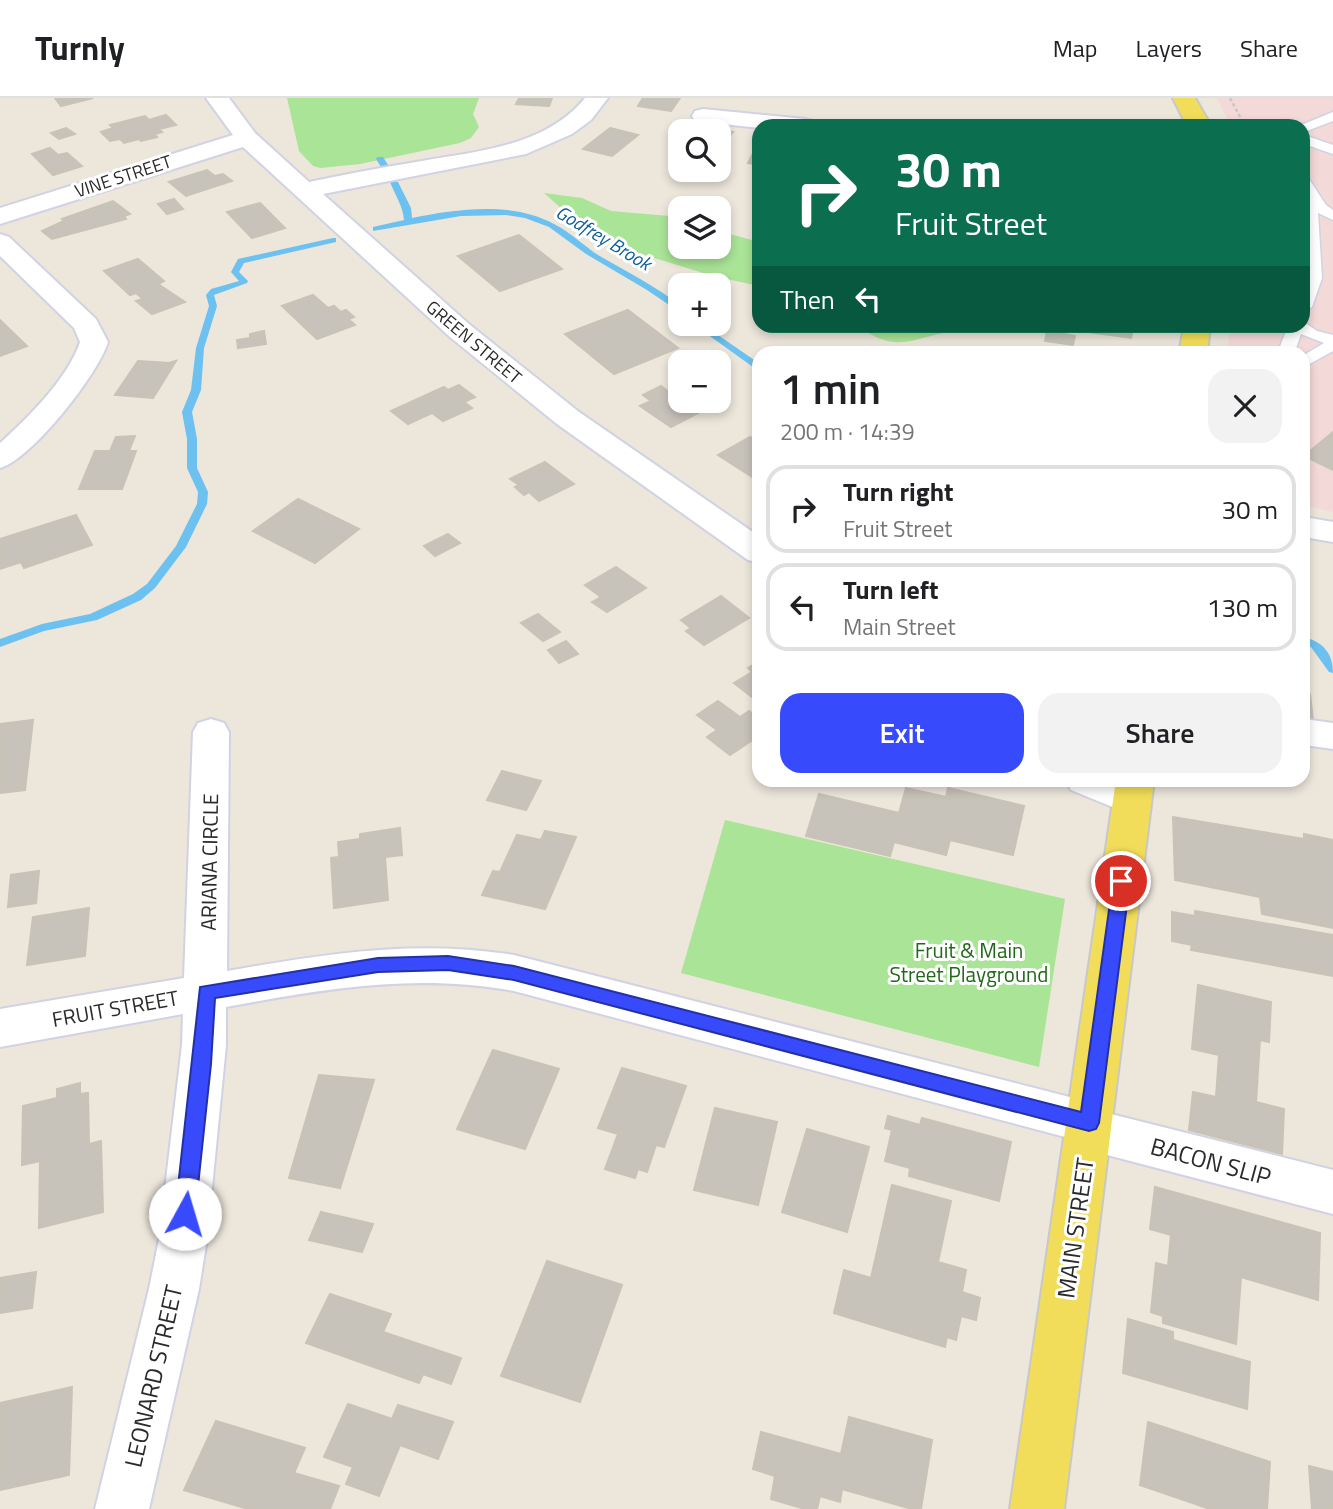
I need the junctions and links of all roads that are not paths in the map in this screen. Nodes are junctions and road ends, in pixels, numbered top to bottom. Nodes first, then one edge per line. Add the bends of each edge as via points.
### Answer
1 (217, 98) edge
2 (597, 98) edge
3 (1184, 98) edge
4 (703, 116) dead end
5 (1333, 116) edge
6 (1195, 119) edge
7 (752, 121) edge
8 (1310, 126) edge
9 (247, 138) junction
10 (1310, 141) edge
11 (1333, 150) edge
12 (304, 190) junction
13 (1310, 194) edge
14 (1312, 198) junction
15 (0, 216) edge
16 (1333, 216) edge
17 (0, 242) edge
18 (1314, 278) junction
19 (1333, 285) edge
20 (1310, 290) edge
21 (1309, 333) edge
22 (1333, 342) edge
23 (1310, 358) edge
24 (0, 459) edge
25 (1310, 528) edge
26 (1333, 532) edge
27 (752, 547) edge
28 (211, 732) dead end
29 (1310, 733) edge
30 (1333, 736) edge
31 (1097, 787) edge
32 (1134, 791) edge
33 (206, 992) junction
34 (0, 1028) edge
35 (1089, 1126) junction
36 (1333, 1192) edge
37 (1044, 1507) edge
38 (122, 1509) edge

1 - 9 street, GREEN STREET
2 - 12 street via 568,126 523,146
3 - 6 main road
4 - 7 street
5 - 8 lane
9 - 12 street, GREEN STREET
9 - 15 street, VINE STREET
10 - 11 lane
12 - 27 street, GREEN STREET via 532,390
13 - 14 lane
14 - 16 lane
14 - 18 lane
17 - 24 street via 86,326 94,347 46,414
18 - 19 lane
18 - 20 lane
21 - 22 lane
22 - 23 lane
25 - 26 street
28 - 33 street, ARIANA CIRCLE
29 - 30 street
31 - 32 street via 1106,792
32 - 35 main road, MAIN STREET
33 - 34 street, FRUIT STREET
33 - 35 street, FRUIT STREET via 378,965 437,962 490,968
33 - 38 street, LEONARD STREET via 179,1265
35 - 36 street, BACON SLIP
35 - 37 main road, MAIN STREET

